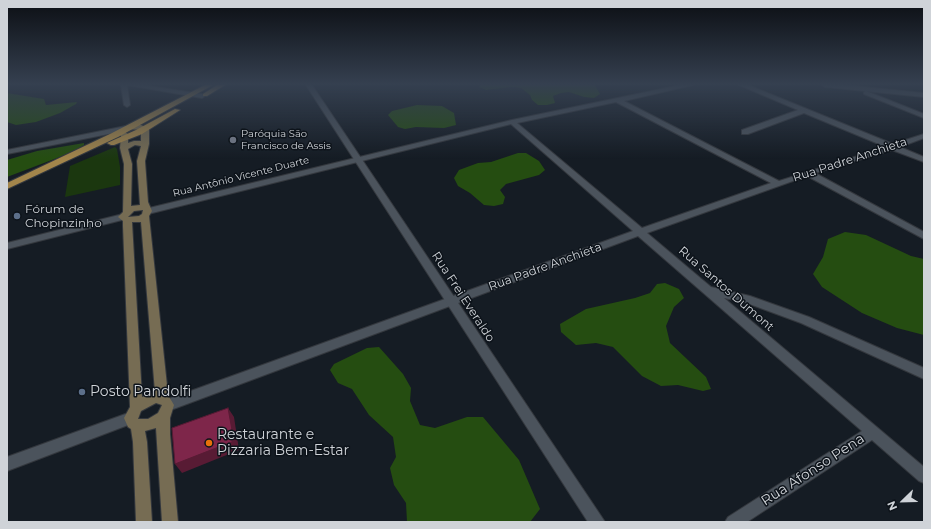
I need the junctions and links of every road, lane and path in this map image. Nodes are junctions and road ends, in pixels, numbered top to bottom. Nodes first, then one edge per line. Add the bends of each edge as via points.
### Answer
1 (163, 110) edge
2 (178, 110) edge
3 (325, 110) edge
4 (571, 110) edge
5 (636, 110) edge
6 (805, 110) joint
7 (908, 110) edge
8 (924, 116) edge
9 (512, 122) junction
10 (131, 127) junction
11 (145, 129) junction
12 (744, 132) dead end
13 (120, 134) junction
14 (924, 136) edge
15 (145, 144) junction
16 (893, 147) junction
17 (124, 148) junction
18 (7, 152) edge
19 (358, 160) junction
20 (924, 160) edge
21 (808, 173) junction
22 (779, 184) junction
23 (7, 186) edge
24 (146, 212) junction
25 (126, 216) junction
26 (640, 232) junction
27 (924, 236) edge
28 (7, 246) edge
29 (706, 289) junction
30 (450, 301) junction
31 (924, 374) edge
32 (164, 407) junction
33 (135, 417) junction
34 (872, 432) junction
35 (7, 464) edge
36 (924, 476) edge
37 (144, 522) edge
38 (170, 522) edge
39 (597, 522) edge
40 (733, 522) edge

1 - 10 main road
2 - 11 main road
3 - 19 street, Rua Frei Everaldo
4 - 9 street, Rua Antônio Vicente Duarte
5 - 22 street
6 - 12 street
6 - 16 street
7 - 8 street
9 - 19 street, Rua Antônio Vicente Duarte
9 - 26 street, Rua Santos Dumont
10 - 11 main road
10 - 13 street
11 - 13 main road
11 - 15 main road
13 - 17 main road
13 - 18 street
13 - 23 main road
14 - 16 street, Rua Padre Anchieta
15 - 17 main road via 134,143
15 - 24 main road via 142,161
16 - 20 street
16 - 21 street, Rua Padre Anchieta
17 - 25 main road via 128,164
19 - 24 street, Rua Antônio Vicente Duarte
19 - 30 street, Rua Frei Everaldo
21 - 22 street, Rua Padre Anchieta
21 - 27 street
22 - 26 street, Rua Padre Anchieta
24 - 25 main road via 136,220
24 - 32 main road via 160,386
25 - 28 street
25 - 33 main road
26 - 29 street, Rua Santos Dumont
26 - 30 street, Rua Padre Anchieta
29 - 31 street via 746,299 805,320
29 - 34 street, Rua Santos Dumont
30 - 32 street, Rua Padre Anchieta
30 - 39 street, Rua Frei Everaldo
32 - 33 main road via 150,425
32 - 33 main road via 149,399
32 - 38 main road via 163,434
33 - 35 street
33 - 37 main road via 140,442
34 - 36 street, Rua Santos Dumont
34 - 40 street, Rua Afonso Pena

